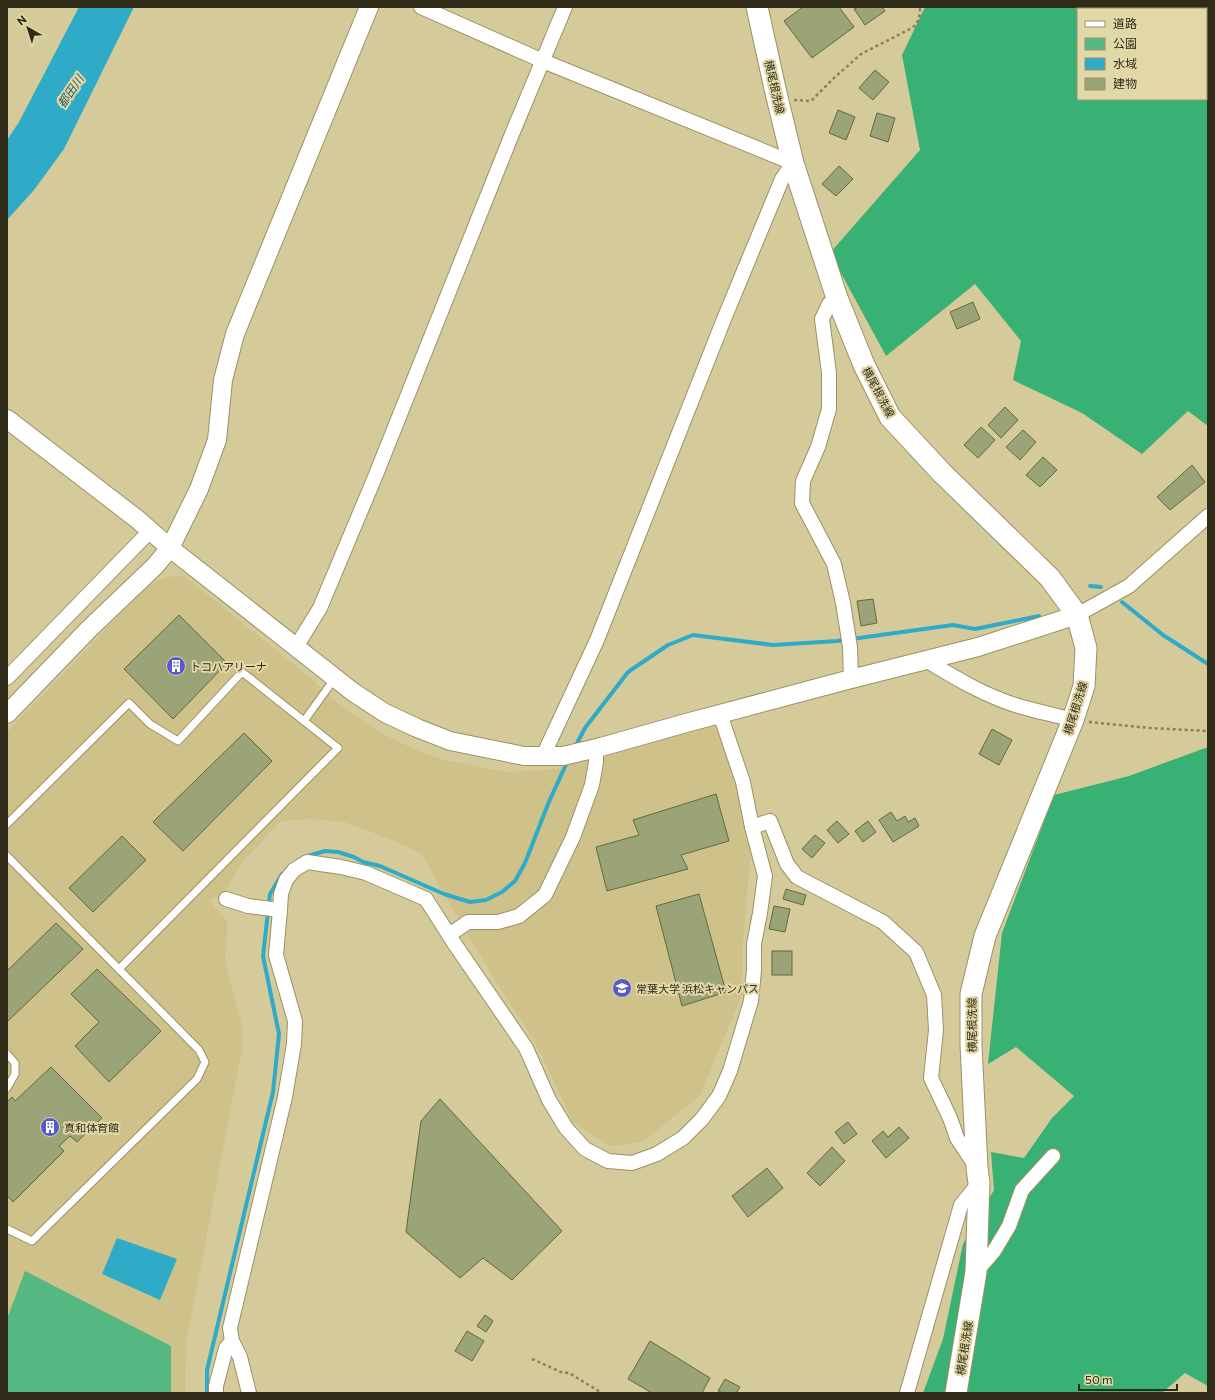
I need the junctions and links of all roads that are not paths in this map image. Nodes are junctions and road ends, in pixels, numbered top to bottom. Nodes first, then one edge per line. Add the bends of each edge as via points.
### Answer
1 (369, 7) edge
2 (421, 7) edge
3 (565, 7) edge
4 (757, 7) edge
5 (543, 61) junction
6 (793, 164) junction
7 (837, 298) junction
8 (7, 419) edge
9 (1208, 516) edge
10 (150, 531) junction
11 (170, 548) junction
12 (1077, 614) junction
13 (296, 647) junction
14 (926, 660) junction
15 (7, 678) edge
16 (335, 678) junction
17 (851, 679) junction
18 (7, 714) edge
19 (720, 714) junction
20 (1073, 720) junction
21 (304, 721) junction
22 (596, 748) junction
23 (543, 756) junction
24 (7, 824) edge
25 (752, 827) junction
26 (7, 856) edge
27 (226, 899) dead end
28 (276, 910) junction
29 (449, 935) junction
30 (119, 969) junction
31 (7, 1054) edge
32 (7, 1088) edge
33 (1053, 1156) dead end
34 (978, 1175) junction
35 (7, 1229) edge
36 (976, 1272) junction
37 (232, 1341) junction
38 (216, 1393) edge
39 (249, 1393) edge
40 (907, 1393) edge
41 (956, 1393) edge

1 - 11 street via 236,334 223,380 218,440 199,489
2 - 5 street
3 - 5 street
4 - 6 main road, 横尾根洗線
5 - 6 street
5 - 13 street via 320,608
6 - 7 main road, 横尾根洗線
6 - 23 street via 782,179 724,319 597,640
7 - 12 main road, 横尾根洗線 via 864,365 890,417 942,473 1050,578
7 - 17 street via 829,304 822,319 829,373 829,409 818,447 803,481 802,503 834,564 850,647
8 - 10 street
9 - 12 street via 1130,586
10 - 11 street
10 - 15 street
11 - 13 street
11 - 18 street
12 - 14 street via 978,647
12 - 20 main road, 横尾根洗線 via 1086,648 1084,686
13 - 16 street
14 - 17 street
14 - 20 street via 958,680 999,698 1022,707
16 - 21 lane
16 - 23 street via 385,713 450,741 524,756
17 - 19 street
19 - 22 street
19 - 25 street via 743,782
20 - 34 main road, 横尾根洗線 via 985,936 971,994
21 - 24 lane via 242,672 178,741 150,724 129,703
21 - 30 lane via 338,748
22 - 23 street via 564,756
22 - 29 street via 592,786 573,837 545,895 519,916 498,922 468,922
25 - 29 street via 765,876 754,944 751,1001 730,1071 715,1102 683,1138 657,1154 632,1163 608,1161 585,1149 566,1128 549,1100 526,1048
25 - 34 street via 770,821 787,864 797,876 883,922 916,952 934,995 936,1030 931,1078 957,1138
26 - 30 lane
27 - 28 street via 248,906
28 - 29 street via 286,880 294,870 307,862 366,873 426,899
28 - 37 street via 276,955 295,1021 294,1044 285,1097 230,1328
30 - 35 lane via 199,1050 205,1062 196,1079 32,1241
31 - 32 lane via 15,1063 15,1074
33 - 36 street via 1022,1190 1010,1226
34 - 36 main road, 横尾根洗線
34 - 40 street via 961,1204
36 - 41 main road, 横尾根洗線
37 - 38 street via 226,1348
37 - 39 street via 240,1357

